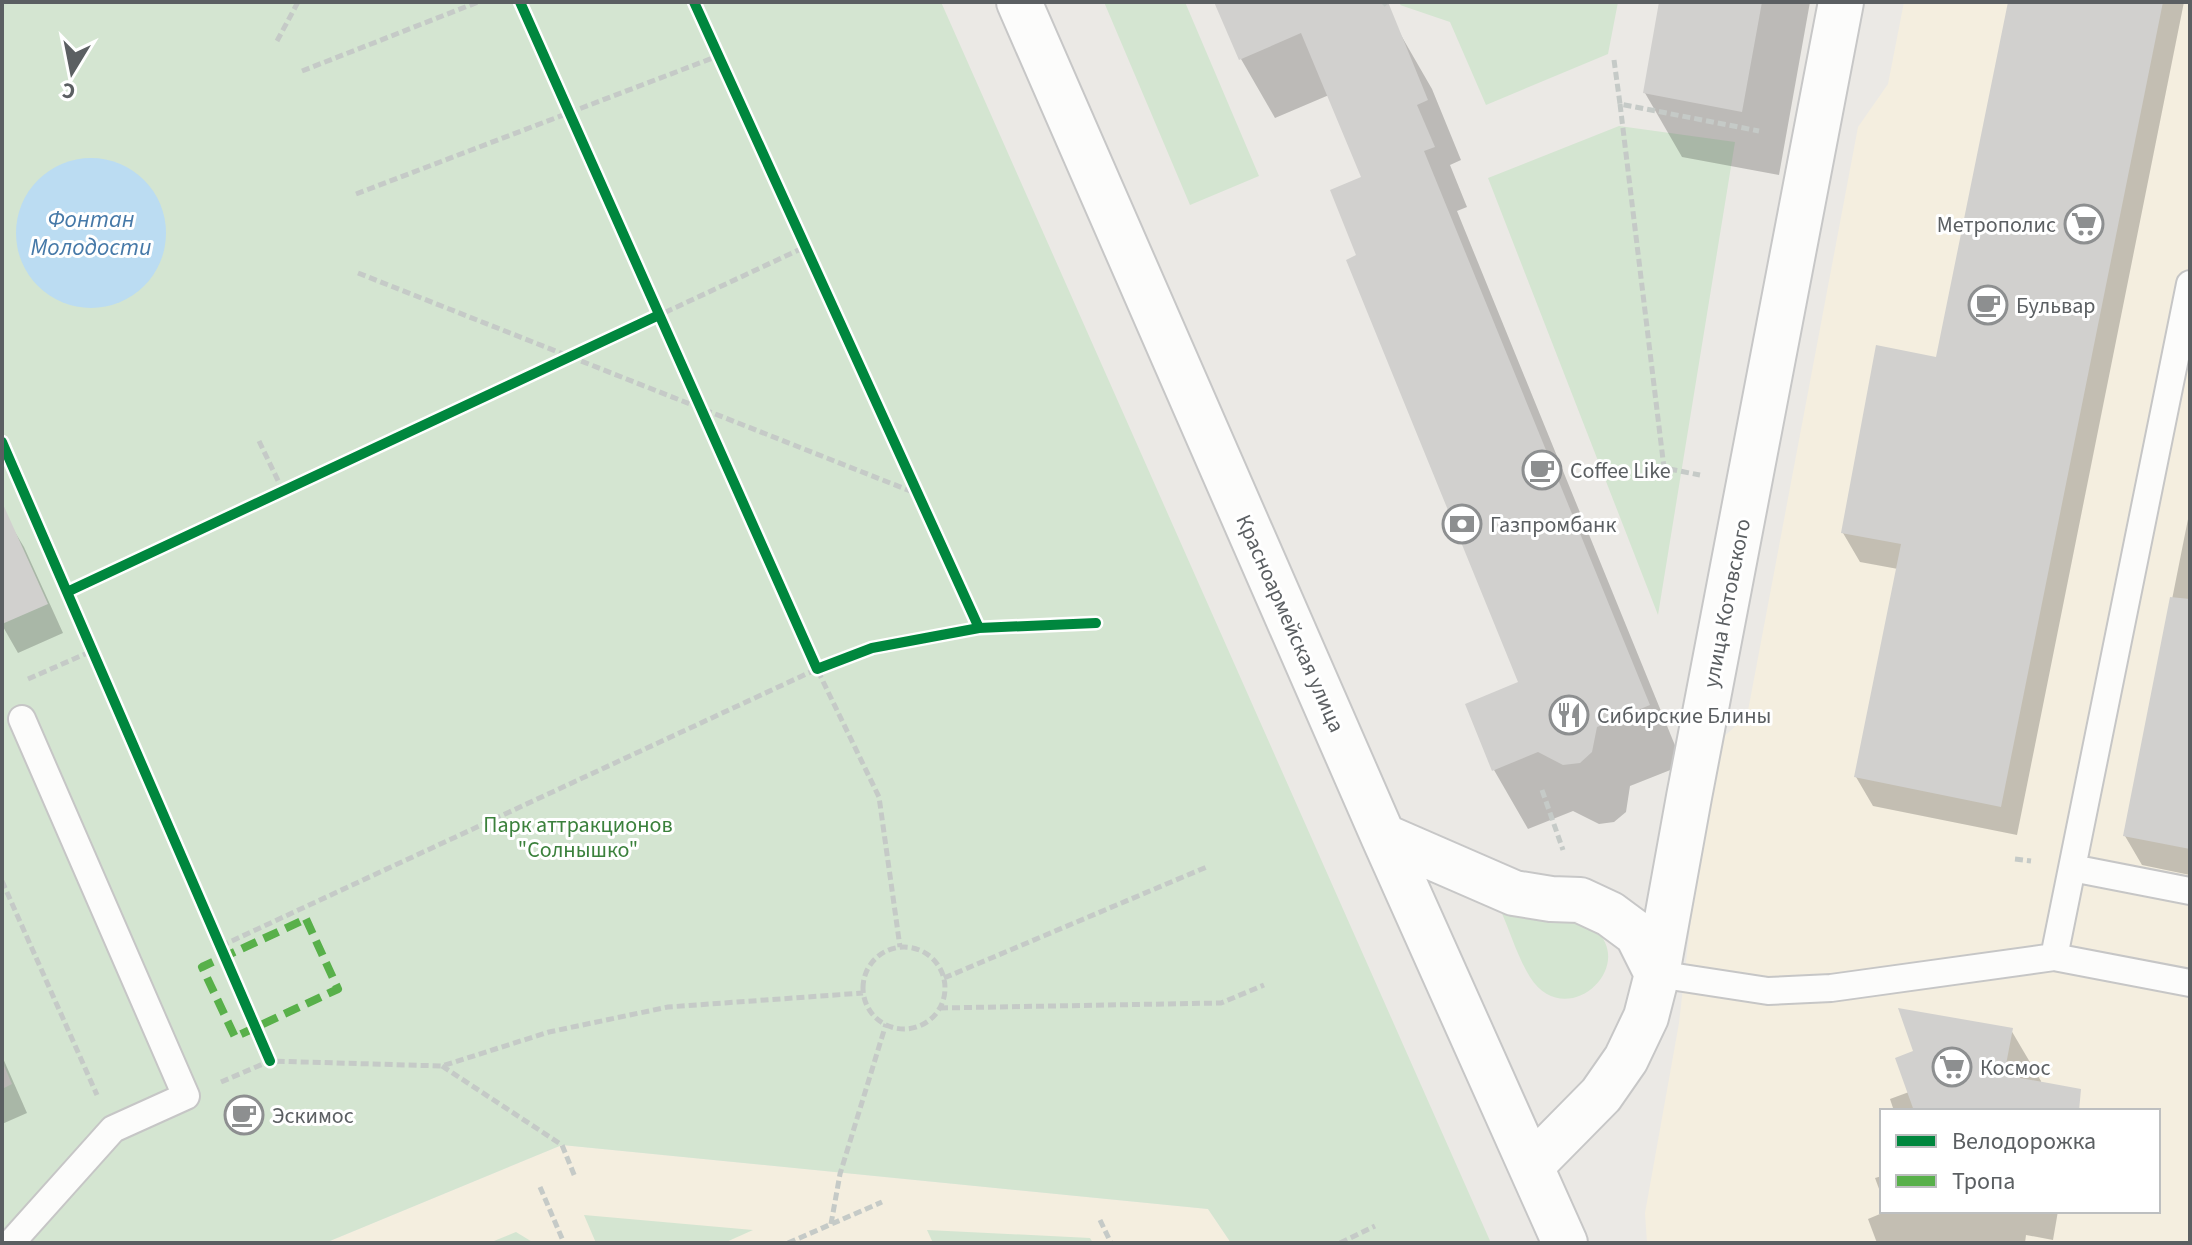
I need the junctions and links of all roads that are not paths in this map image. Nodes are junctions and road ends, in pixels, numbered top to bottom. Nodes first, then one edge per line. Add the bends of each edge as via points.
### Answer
1 (1019, 2) edge
2 (1841, 2) edge
3 (2190, 284) edge
4 (22, 719) dead end
5 (1383, 836) junction
6 (2072, 868) junction
7 (2190, 891) edge
8 (2054, 957) junction
9 (1657, 974) junction
10 (2190, 983) edge
11 (1531, 1166) junction
12 (11, 1243) edge
13 (1565, 1243) edge

1 - 5 street, Красноармейская улица
2 - 9 street, улица Котовского
3 - 6 lane
4 - 12 lane via 186,1096 113,1129
5 - 9 street via 1514,893 1580,900 1610,914 1637,934
5 - 11 street, Красноармейская улица
6 - 7 lane
6 - 8 lane
8 - 9 lane via 1800,990 1768,991
8 - 10 lane
9 - 11 street, улица Котовского via 1646,1017 1626,1059 1601,1095
11 - 13 street, Красноармейская улица

